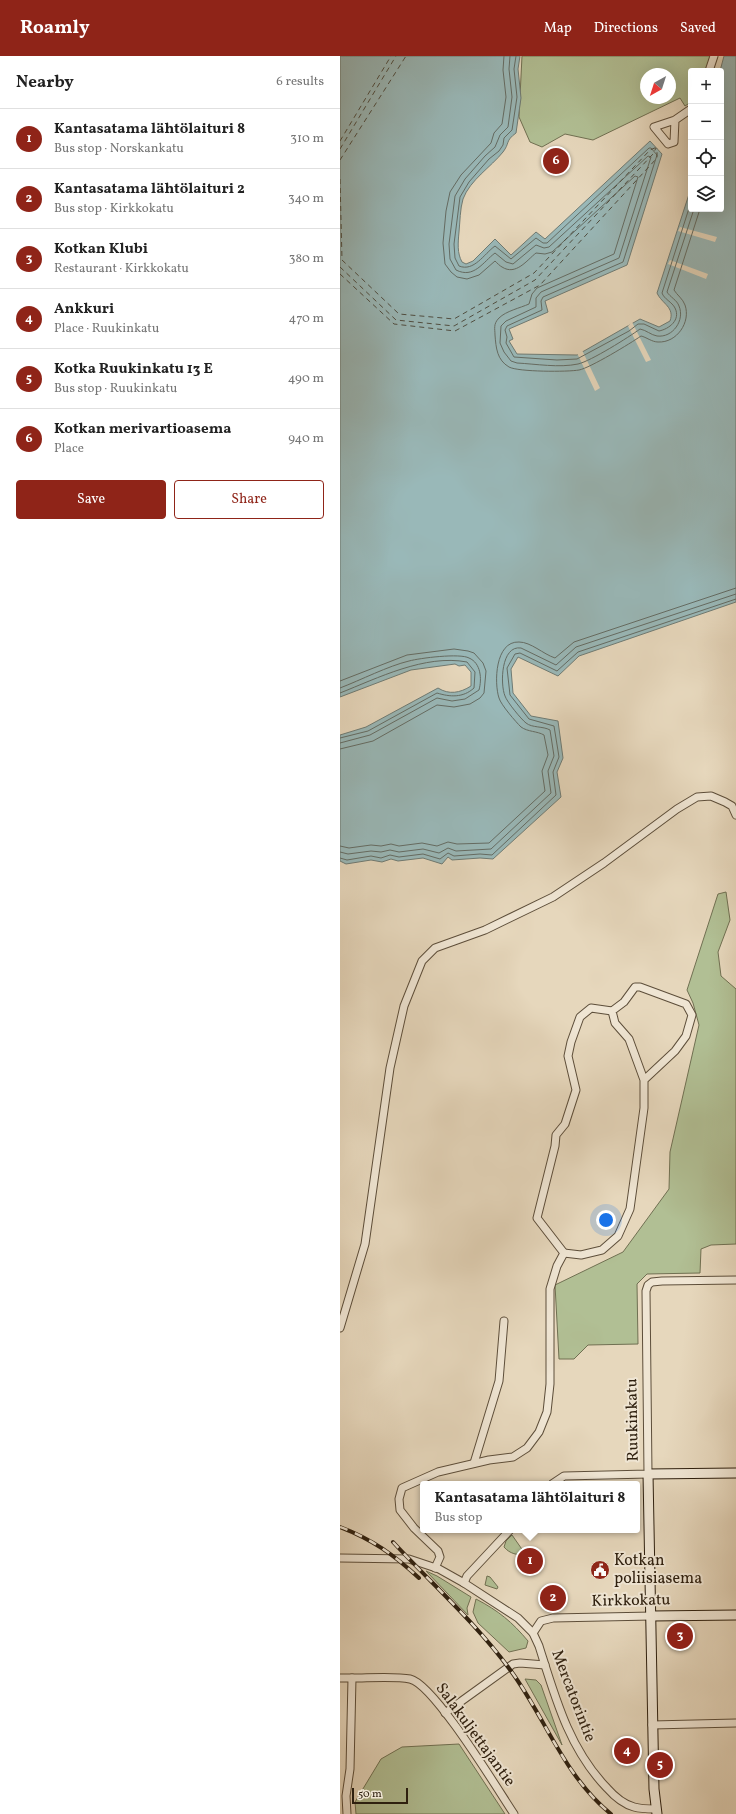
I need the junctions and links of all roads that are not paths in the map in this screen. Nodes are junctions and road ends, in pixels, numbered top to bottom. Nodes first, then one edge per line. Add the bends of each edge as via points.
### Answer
1 (714, 56) edge
2 (710, 68) edge
3 (688, 111) edge
4 (675, 120) dead end
5 (736, 815) edge
6 (612, 1011) junction
7 (644, 1080) junction
8 (564, 1253) junction
9 (736, 1280) edge
10 (504, 1321) dead end
11 (340, 1328) edge
12 (474, 1463) junction
13 (736, 1473) edge
14 (648, 1474) junction
15 (556, 1481) edge
16 (507, 1533) edge
17 (340, 1558) edge
18 (435, 1568) junction
19 (464, 1583) junction
20 (736, 1615) edge
21 (652, 1616) junction
22 (533, 1633) junction
23 (545, 1665) junction
24 (340, 1678) edge
25 (352, 1678) junction
26 (446, 1713) junction
27 (736, 1723) edge
28 (652, 1725) junction
29 (343, 1796) edge
30 (656, 1812) edge
31 (347, 1814) edge
32 (514, 1814) edge

1 - 2 street
3 - 4 street
5 - 11 street via 732,806 725,802 711,796 697,797 553,896 485,930 435,948 422,961 404,1006 390,1068 365,1244
6 - 7 street via 615,1022 629,1039
6 - 7 street via 624,1002 635,987 640,987 686,1004 692,1015 686,1036 675,1051
6 - 8 street via 591,1008 580,1017 570,1042 568,1056 576,1090 565,1124 556,1135 537,1218
7 - 8 street via 644,1108 630,1209 618,1236 602,1250 581,1255
8 - 12 street via 556,1266 550,1290 550,1384 547,1412 540,1432 527,1448 513,1457
9 - 14 street, Ruukinkatu via 662,1281 648,1285
10 - 12 street via 499,1381
12 - 18 street via 438,1472 402,1488 399,1498 400,1510 438,1551 440,1558
13 - 14 main road
14 - 15 street via 564,1476
14 - 21 main road, Ruukinkatu
16 - 19 street
17 - 18 street via 409,1559
18 - 19 street
19 - 22 street via 518,1618
20 - 21 main road, Kirkkokatu
21 - 22 street, Kirkkokatu via 549,1618 538,1624
21 - 28 main road, Ruukinkatu
22 - 23 street, Mercatorintie
23 - 26 street via 513,1664
23 - 30 street, Mercatorintie via 573,1742 593,1774 626,1804
24 - 25 street, Salakuljettajantie
25 - 26 street, Salakuljettajantie via 411,1679 424,1688
25 - 29 street via 350,1769
26 - 32 street, Salakuljettajantie
27 - 28 street
28 - 30 main road, Ruukinkatu
29 - 31 street

